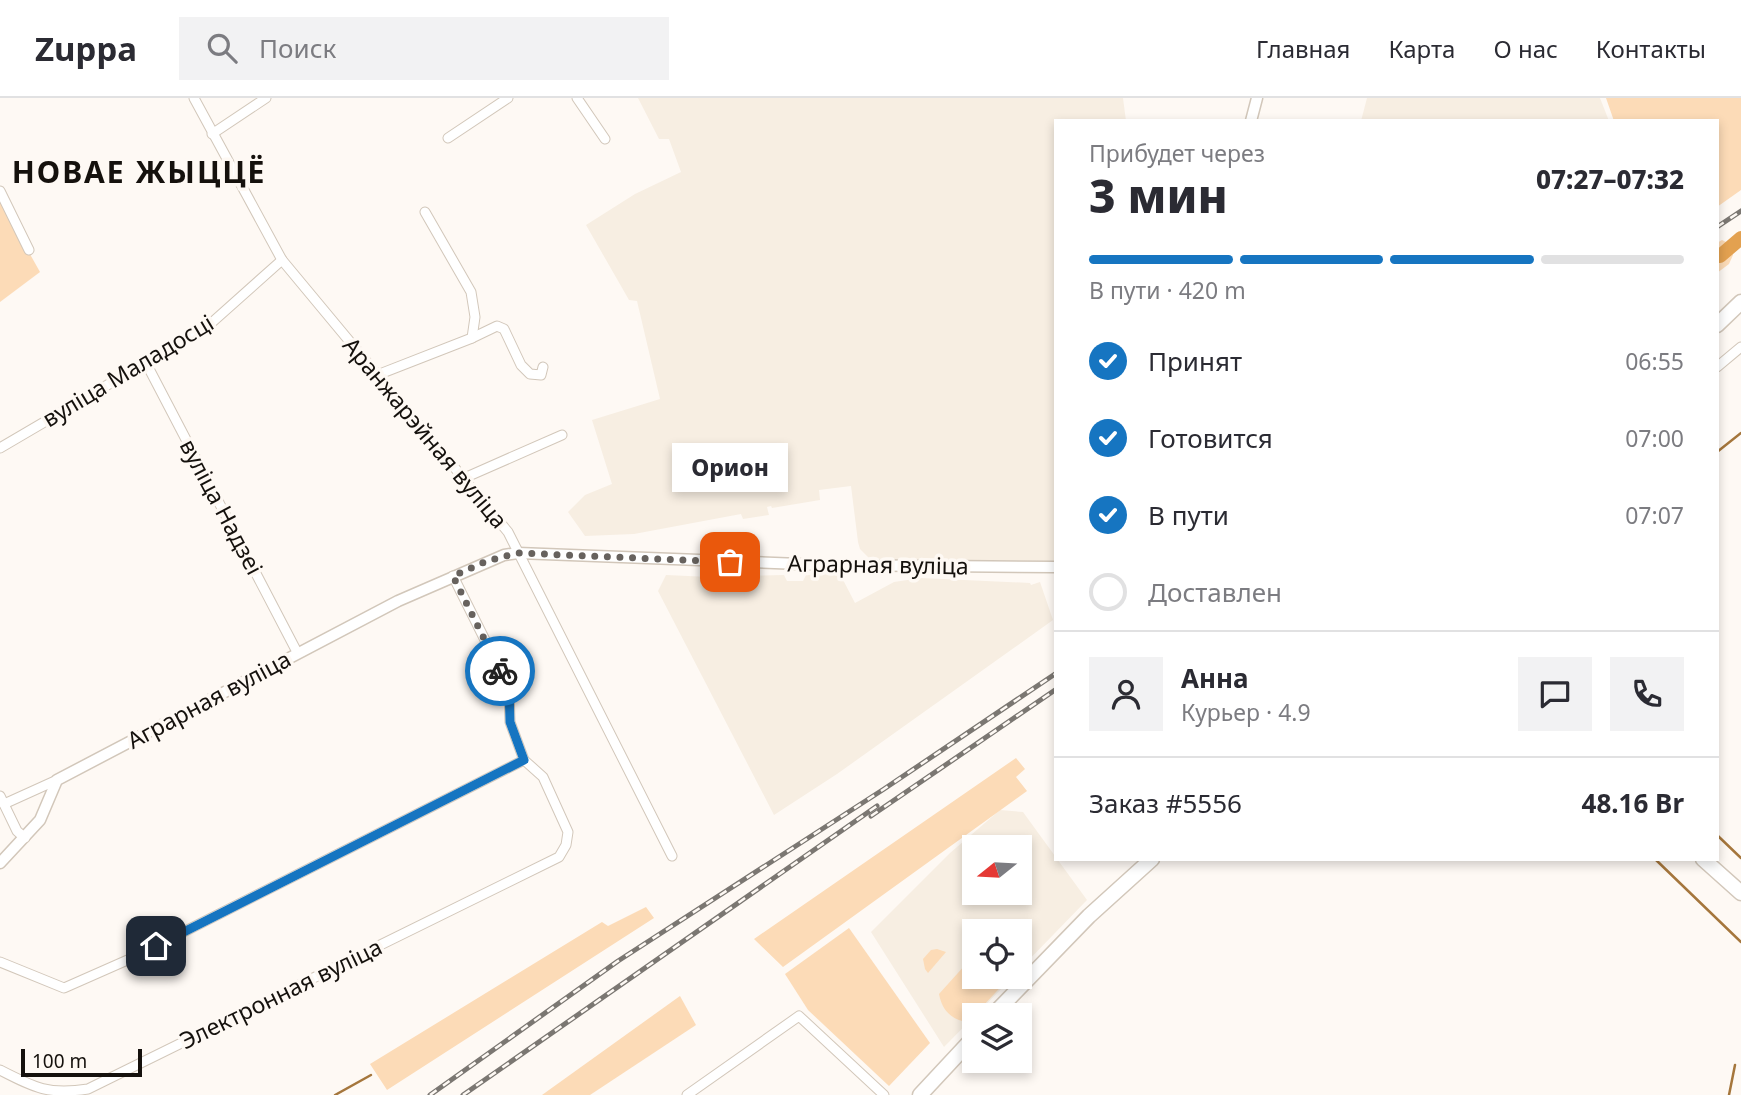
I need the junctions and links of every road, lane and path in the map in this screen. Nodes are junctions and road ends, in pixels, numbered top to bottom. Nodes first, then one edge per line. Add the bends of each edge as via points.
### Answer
1 (194, 98) edge
2 (266, 98) edge
3 (508, 98) edge
4 (577, 98) edge
5 (1257, 98) edge
6 (1252, 119) edge
7 (212, 134) junction
8 (448, 138) dead end
9 (605, 139) dead end
10 (0, 191) edge
11 (425, 212) dead end
12 (29, 250) dead end
13 (282, 260) junction
14 (1741, 302) edge
15 (1719, 323) edge
16 (472, 338) junction
17 (1741, 347) edge
18 (145, 361) junction
19 (1719, 365) edge
20 (543, 367) dead end
21 (377, 375) junction
22 (562, 435) dead end
23 (0, 448) edge
24 (462, 479) junction
25 (518, 553) junction
26 (1054, 567) edge
27 (453, 576) junction
28 (297, 652) junction
29 (524, 760) junction
30 (57, 780) junction
31 (2, 800) edge
32 (25, 838) junction
33 (672, 856) dead end
34 (1150, 861) edge
35 (1705, 861) edge
36 (0, 863) edge
37 (1741, 893) edge
38 (0, 962) edge
39 (1005, 1003) edge
40 (962, 1049) edge
41 (0, 1070) edge
42 (687, 1095) edge
43 (884, 1095) edge
44 (920, 1095) edge

1 - 7 street, Аранжарэйная вуліца
2 - 7 street
3 - 8 street
4 - 9 street
5 - 6 street
7 - 13 street, Аранжарэйная вуліца
10 - 12 street
11 - 16 street via 471,292
13 - 18 street, вуліца Маладосці via 208,326
13 - 21 street, Аранжарэйная вуліца
14 - 15 main road
16 - 20 street via 497,326 504,329 530,374 541,376
16 - 21 street
17 - 19 street
18 - 23 street, вуліца Маладосці
18 - 28 street, вуліца Надзеі
21 - 24 street, Аранжарэйная вуліца
22 - 24 street
24 - 25 street, Аранжарэйная вуліца via 508,532
25 - 26 street, Аграрная вуліца via 815,565
25 - 27 street, Аграрная вуліца
25 - 33 street, Аранжарэйная вуліца
27 - 28 street, Аграрная вуліца
27 - 29 street via 509,688 510,722
28 - 30 street, Аграрная вуліца
29 - 38 street via 64,988
29 - 41 street, Электронная вуліца via 542,777 568,832 559,857 88,1089 68,1095 44,1093
30 - 31 street
30 - 32 street via 40,820
31 - 32 street
32 - 36 street
34 - 39 main road
35 - 37 main road
40 - 44 main road
42 - 43 street via 799,1016

